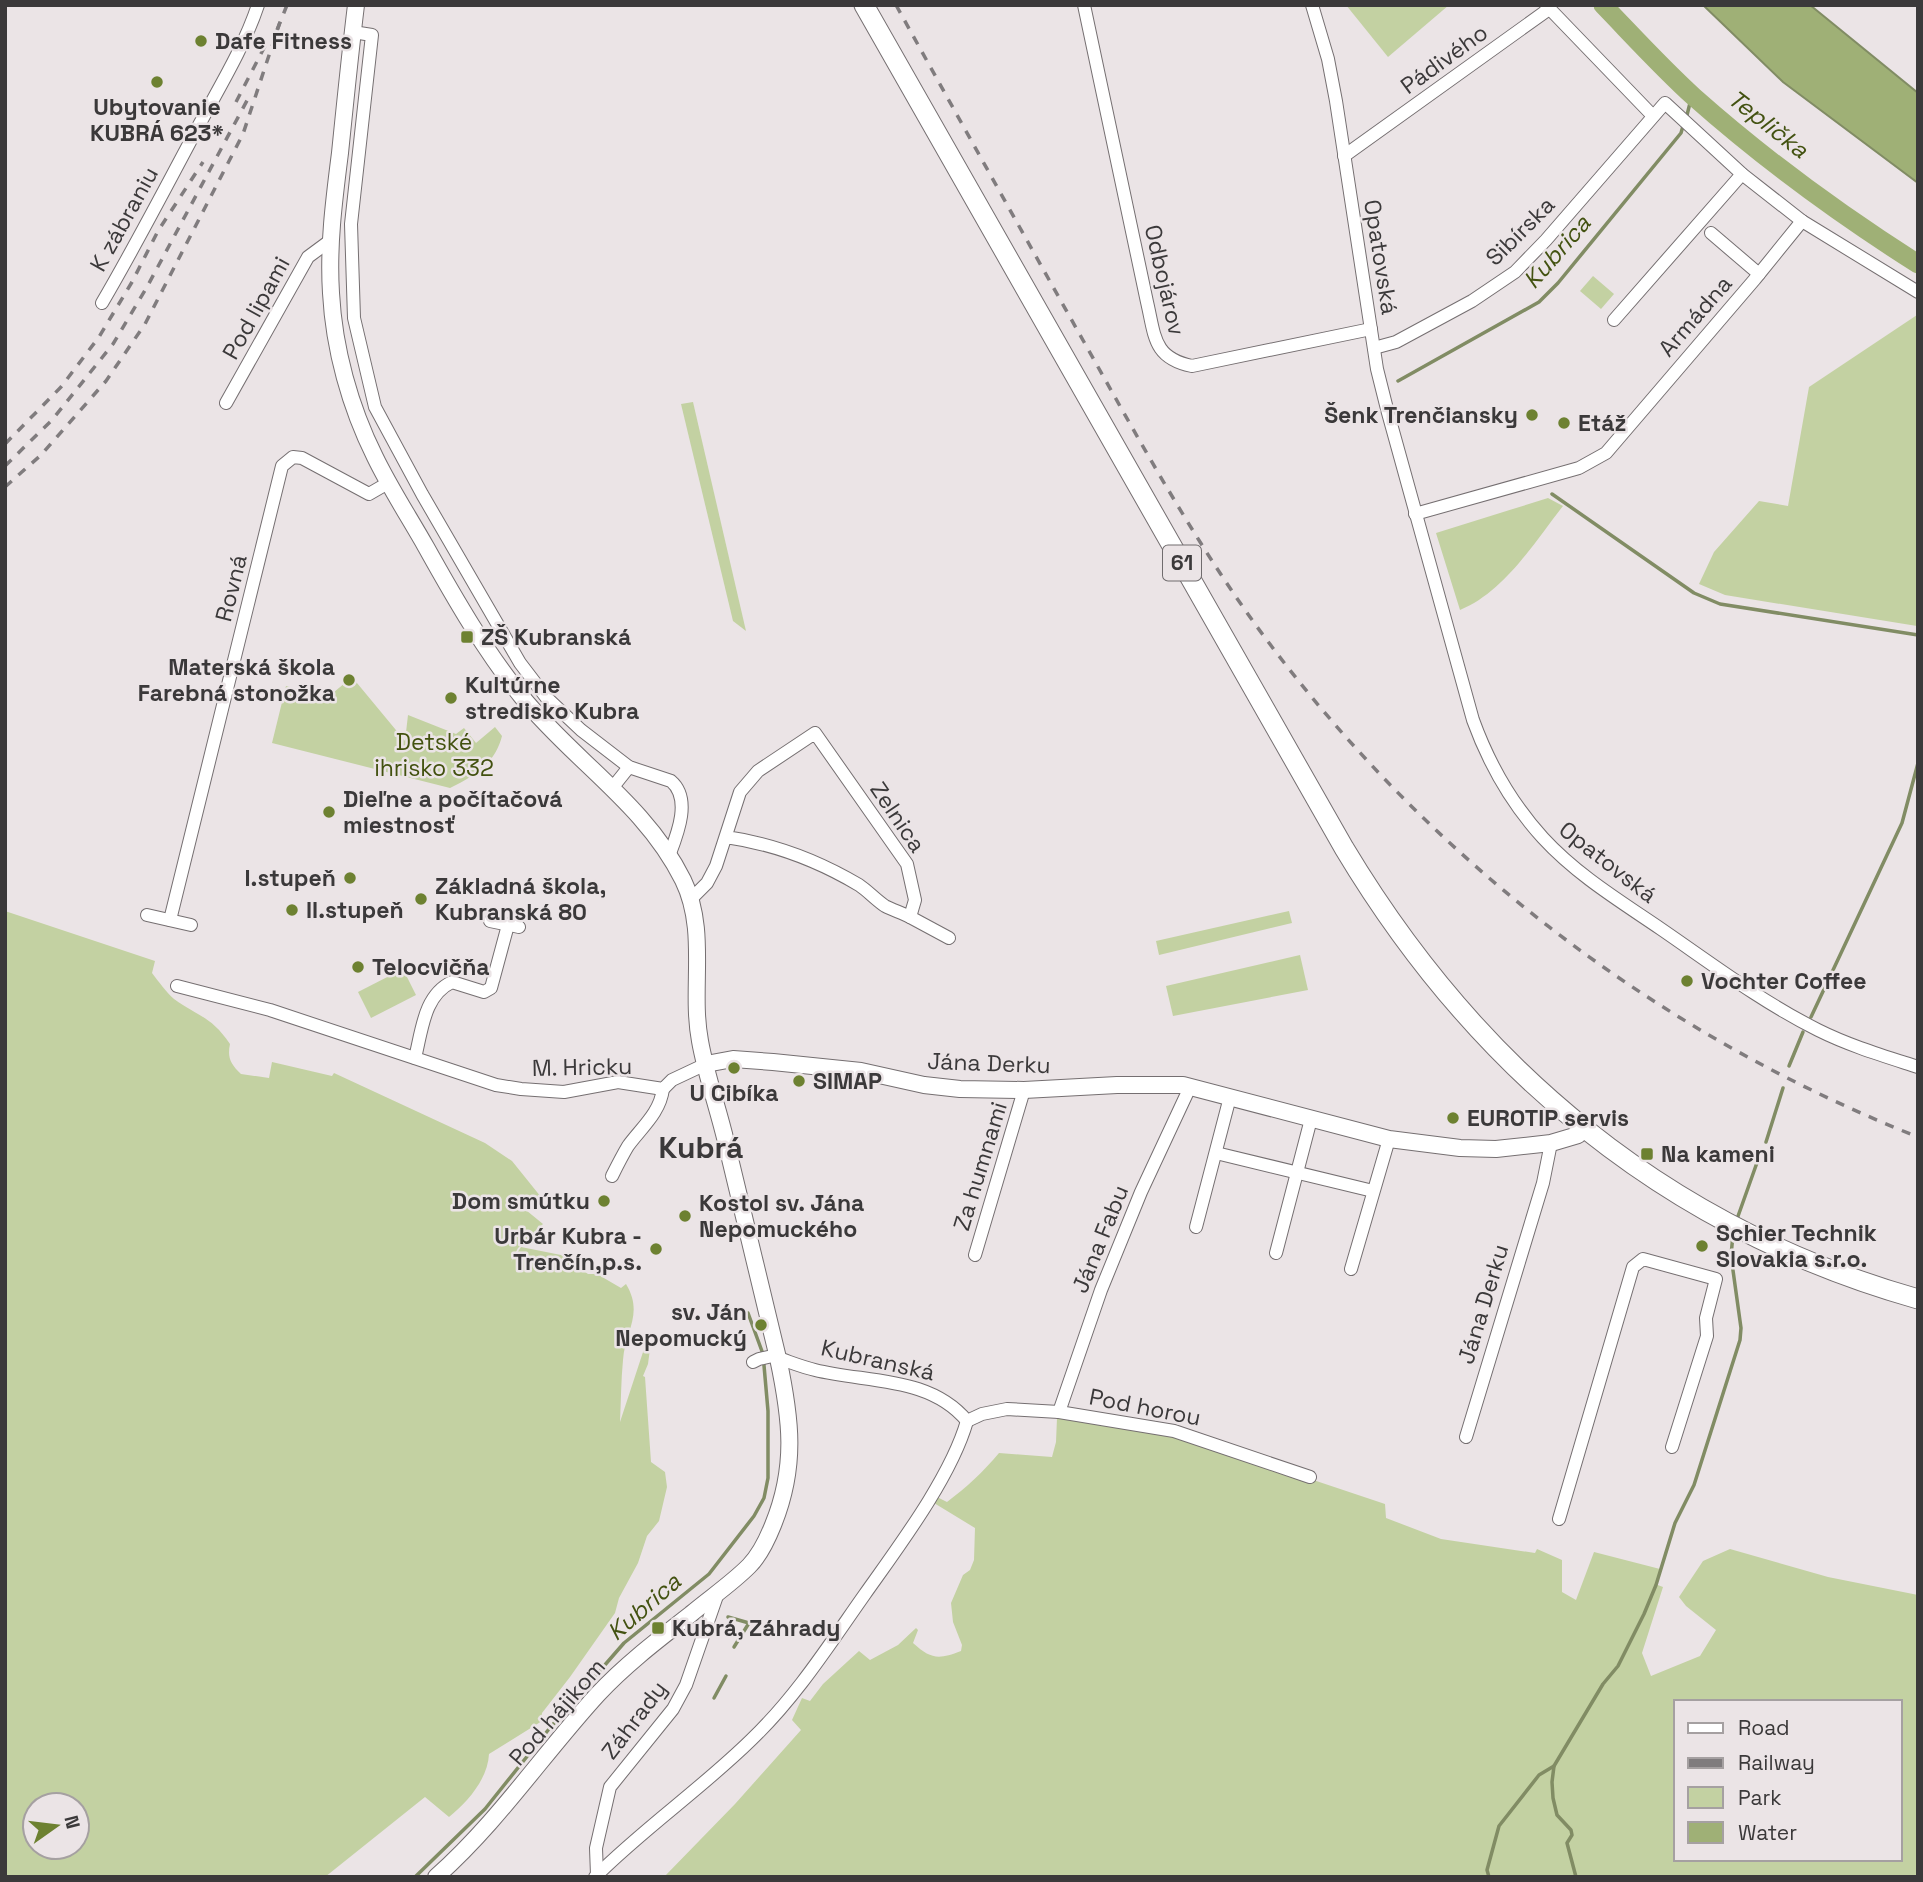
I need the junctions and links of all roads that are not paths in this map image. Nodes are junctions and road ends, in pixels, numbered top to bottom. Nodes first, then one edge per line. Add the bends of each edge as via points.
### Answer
1 (258, 5) edge
2 (356, 5) edge
3 (864, 5) edge
4 (1084, 5) edge
5 (1312, 5) edge
6 (1548, 7) edge
7 (353, 33) junction
8 (1653, 116) junction
9 (343, 123) junction
10 (362, 125) junction
11 (1345, 156) junction
12 (1742, 174) junction
13 (1802, 221) junction
14 (332, 222) junction
15 (351, 224) junction
16 (1711, 233) dead end
17 (331, 240) junction
18 (1759, 274) junction
19 (1918, 292) edge
20 (102, 303) dead end
21 (354, 318) junction
22 (1614, 320) dead end
23 (334, 321) junction
24 (1371, 329) junction
25 (1374, 348) junction
26 (226, 403) dead end
27 (375, 407) junction
28 (356, 414) junction
29 (388, 483) junction
30 (422, 494) junction
31 (402, 505) junction
32 (1415, 514) junction
33 (469, 576) junction
34 (449, 589) junction
35 (520, 663) junction
36 (504, 674) junction
37 (581, 730) junction
38 (568, 744) junction
39 (629, 767) junction
40 (612, 787) junction
41 (726, 837) junction
42 (669, 856) junction
43 (691, 899) junction
44 (147, 915) dead end
45 (910, 917) junction
46 (170, 920) junction
47 (490, 922) dead end
48 (191, 925) dead end
49 (949, 938) dead end
50 (177, 986) dead end
51 (415, 1058) junction
52 (706, 1064) junction
53 (1918, 1067) edge
54 (1191, 1087) junction
55 (663, 1089) junction
56 (1024, 1090) junction
57 (1230, 1097) junction
58 (1311, 1119) junction
59 (1583, 1128) junction
60 (1390, 1139) junction
61 (1551, 1143) junction
62 (1216, 1153) junction
63 (1296, 1172) junction
64 (612, 1176) dead end
65 (1373, 1191) junction
66 (1196, 1227) dead end
67 (1276, 1253) dead end
68 (975, 1255) dead end
69 (1351, 1269) dead end
70 (1918, 1299) edge
71 (767, 1358) junction
72 (1059, 1412) junction
73 (967, 1421) junction
74 (1466, 1437) dead end
75 (1672, 1447) dead end
76 (1310, 1477) dead end
77 (1559, 1519) dead end
78 (718, 1593) junction
79 (596, 1876) edge
80 (436, 1877) edge

1 - 20 street, K zábraniu via 150,220
2 - 7 street
3 - 59 main road, 61 via 1376,901 1474,1027
4 - 24 street, Odbojárov via 1160,350 1177,363 1192,366
5 - 11 street, Opatovská via 1328,59
6 - 8 street, Pádivého
6 - 11 street, Pádivého
7 - 9 street
7 - 10 street via 372,35
8 - 12 street, Sibírska via 1665,103
8 - 25 street, Sibírska via 1515,272 1472,302 1396,342
9 - 10 street
9 - 14 street
10 - 15 street
11 - 24 street, Opatovská
12 - 13 street
12 - 22 street
13 - 18 street, Armádna
13 - 19 street
14 - 15 street
14 - 17 street
15 - 21 street
16 - 18 street
17 - 23 street
17 - 26 street, Pod lipami via 308,257
18 - 32 street, Armádna via 1606,453 1579,468
21 - 23 street
21 - 27 street
23 - 28 street
24 - 25 street, Opatovská
25 - 32 street, Opatovská
27 - 28 street
27 - 30 street
28 - 29 street
29 - 31 street
29 - 46 street, Rovná via 369,494 302,458 293,457 282,466
30 - 31 street
30 - 33 street
31 - 34 street
32 - 53 street, Opatovská via 1482,743 1504,788 1542,837 1593,882 1780,1009 1856,1046
33 - 34 street
33 - 35 street
34 - 36 street
35 - 36 street
35 - 37 street via 546,697
36 - 38 street
37 - 38 street
37 - 39 street
38 - 40 street
39 - 40 street
39 - 42 street via 671,781 679,791 681,818
40 - 42 street
41 - 43 street, Zelnica via 707,883
41 - 45 street via 792,852
41 - 45 street, Zelnica via 740,792 758,771 815,733 907,864 915,900
42 - 43 street
43 - 52 street via 697,931 698,1028
44 - 46 street
45 - 49 street
46 - 48 street
47 - 51 street via 513,926 491,988 484,992 452,982 444,985 431,998
50 - 51 street, M. Hricku via 270,1010
51 - 55 street, M. Hricku via 474,1079 521,1089 564,1092 618,1082
52 - 55 street, M. Hricku
52 - 56 street, Jána Derku via 733,1059 861,1072 924,1085
52 - 71 street
54 - 56 street, Jána Derku via 1152,1084
54 - 57 street, Jána Derku
54 - 72 street, Jána Fabu via 1101,1290
55 - 64 street via 650,1120 628,1146
56 - 68 street, Za humnami
57 - 58 street, Jána Derku
57 - 62 street
58 - 60 street, Jána Derku
58 - 63 street
59 - 61 street, Jána Derku via 1577,1135
59 - 70 main road, 61 via 1661,1184 1736,1227 1825,1268
60 - 61 street, Jána Derku via 1496,1149
60 - 65 street
61 - 74 street, Jána Derku
62 - 63 street
62 - 66 street
63 - 65 street
63 - 67 street
65 - 69 street
71 - 73 street, Kubranská via 906,1385 956,1407
71 - 78 street, Pod hájikom via 787,1401 791,1437 783,1498 760,1552
72 - 73 street, Pod horou via 1007,1409
72 - 76 street, Pod horou via 1174,1431
73 - 79 street via 947,1468 916,1520 783,1709
75 - 77 street via 1707,1336 1706,1318 1716,1279 1648,1258 1633,1267 1619,1328
78 - 79 street, Záhrady via 699,1654 673,1709 607,1793 596,1848
78 - 80 street, Pod hájikom via 599,1693 483,1832

